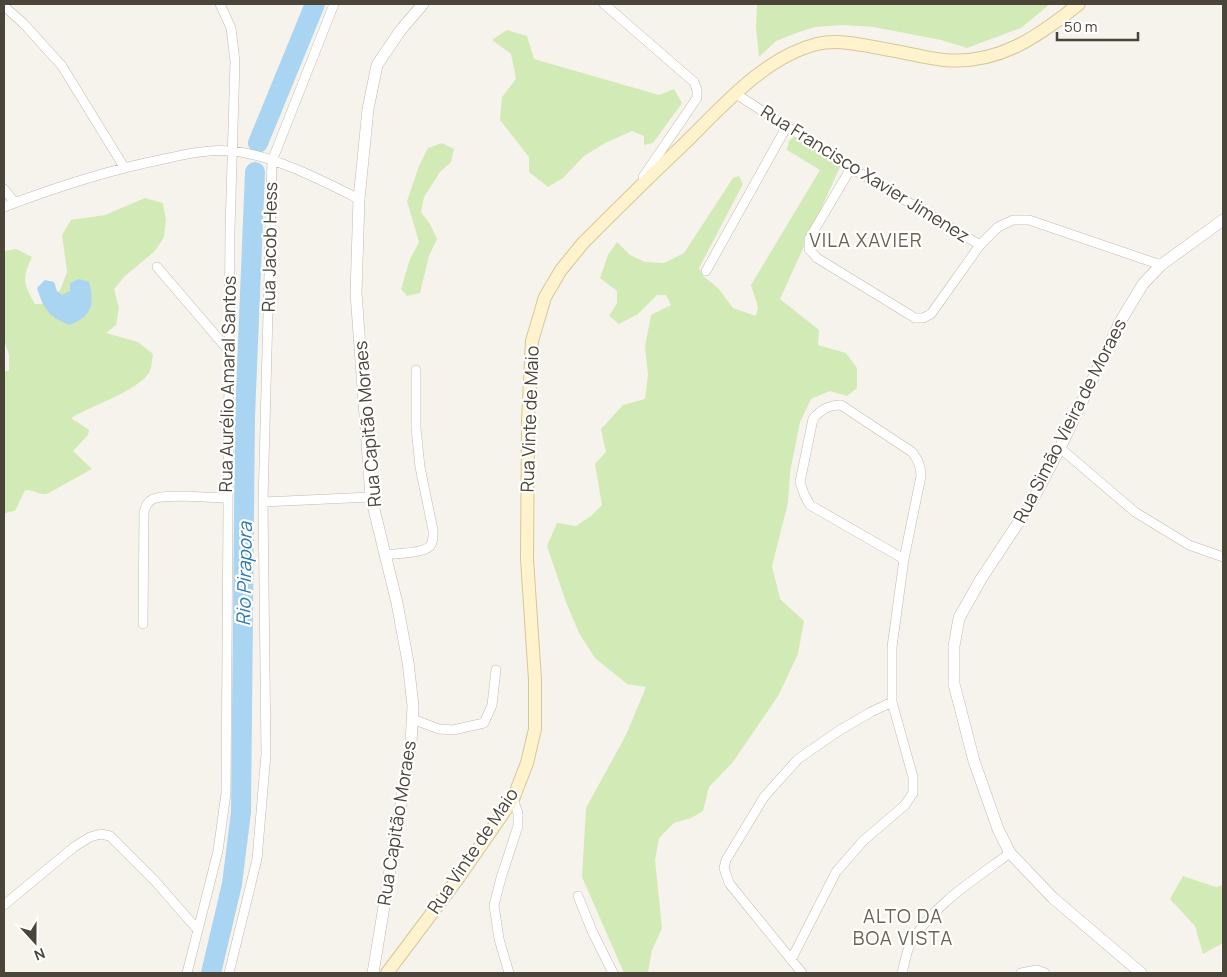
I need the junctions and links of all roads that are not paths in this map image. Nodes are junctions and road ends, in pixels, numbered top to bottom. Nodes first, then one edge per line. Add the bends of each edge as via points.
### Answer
1 (220, 4) edge
2 (334, 4) edge
3 (423, 4) edge
4 (604, 4) edge
5 (1079, 4) edge
6 (4, 6) edge
7 (736, 94) junction
8 (787, 126) junction
9 (232, 151) junction
10 (272, 161) junction
11 (124, 167) junction
12 (851, 168) junction
13 (4, 189) edge
14 (630, 196) junction
15 (359, 199) junction
16 (15, 203) junction
17 (4, 207) edge
18 (1223, 220) edge
19 (980, 245) junction
20 (1161, 265) junction
21 (157, 268) dead end
22 (706, 271) dead end
23 (228, 351) junction
24 (416, 370) dead end
25 (1060, 448) junction
26 (371, 497) junction
27 (227, 498) junction
28 (263, 502) junction
29 (385, 554) junction
30 (1223, 557) edge
31 (904, 559) junction
32 (143, 624) dead end
33 (496, 670) dead end
34 (892, 702) junction
35 (412, 720) junction
36 (514, 799) junction
37 (1010, 853) junction
38 (578, 896) dead end
39 (4, 905) edge
40 (197, 929) junction
41 (791, 960) junction
42 (187, 973) edge
43 (229, 973) edge
44 (373, 973) edge
45 (387, 973) edge
46 (509, 973) edge
47 (614, 973) edge
48 (802, 973) edge
49 (902, 973) edge
50 (1021, 973) edge
51 (1045, 973) edge
52 (1141, 973) edge

1 - 9 street, Rua Aurélio Amaral Santos via 231,28 235,61
2 - 10 street, Rua Jacob Hess
3 - 15 street, Rua Capitão Moraes via 377,65 368,109
4 - 14 street via 680,69 694,82 697,90 692,106
5 - 7 main road, Rua Vinte de Maio via 1023,44 976,59 944,60 848,43 819,43 793,52 769,66
6 - 11 street via 62,66
7 - 8 street, Rua Francisco Xavier Jimenez
7 - 14 main road, Rua Vinte de Maio
8 - 12 street, Rua Francisco Xavier Jimenez
8 - 22 street
9 - 10 street
9 - 11 street via 202,151
9 - 23 street, Rua Aurélio Amaral Santos
10 - 15 street via 313,176
10 - 28 street, Rua Jacob Hess
11 - 16 street
12 - 19 street, Rua Francisco Xavier Jimenez
12 - 19 street via 809,238 809,249 817,258 915,318 931,314
13 - 16 street
14 - 36 main road, Rua Vinte de Maio via 561,270 545,298 532,341 527,559 535,729
15 - 26 street, Rua Capitão Moraes via 356,293
16 - 17 street
18 - 20 street, Rua Simão Vieira de Moraes
19 - 20 street, Rua Francisco Xavier Jimenez via 998,227 1013,220 1030,220
20 - 25 street, Rua Simão Vieira de Moraes via 1143,284 1120,322
21 - 23 street
23 - 27 street, Rua Aurélio Amaral Santos
24 - 29 street via 418,448 433,540 422,551
25 - 30 street via 1135,512 1188,544
25 - 37 street, Rua Simão Vieira de Moraes via 1030,505 959,618 954,646 954,684 974,761
26 - 28 street
26 - 29 street, Rua Capitão Moraes
27 - 32 street via 163,497 146,505
27 - 40 street, Rua Aurélio Amaral Santos via 226,793 218,851
28 - 43 street, Rua Jacob Hess via 266,754 263,807 257,860
29 - 35 street, Rua Capitão Moraes via 408,662
31 - 31 street via 921,476 918,459 841,405 825,408 813,419 800,482 804,494 810,505
31 - 34 street via 892,647
33 - 35 street via 492,705 484,723 453,730
34 - 41 street via 913,776 913,793 905,805 863,841 836,872
34 - 41 street via 840,730 798,759 764,797 726,860 724,868 729,883
35 - 44 street, Rua Capitão Moraes
36 - 45 main road, Rua Vinte de Maio
36 - 46 street via 518,826 494,905
37 - 49 street via 966,885 924,922 909,948
37 - 52 street, Rua Simão Vieira de Moraes via 1053,898
38 - 47 street
39 - 40 street via 74,847 101,834 110,836
40 - 42 street, Rua Aurélio Amaral Santos
41 - 48 street
50 - 51 street via 1037,970

